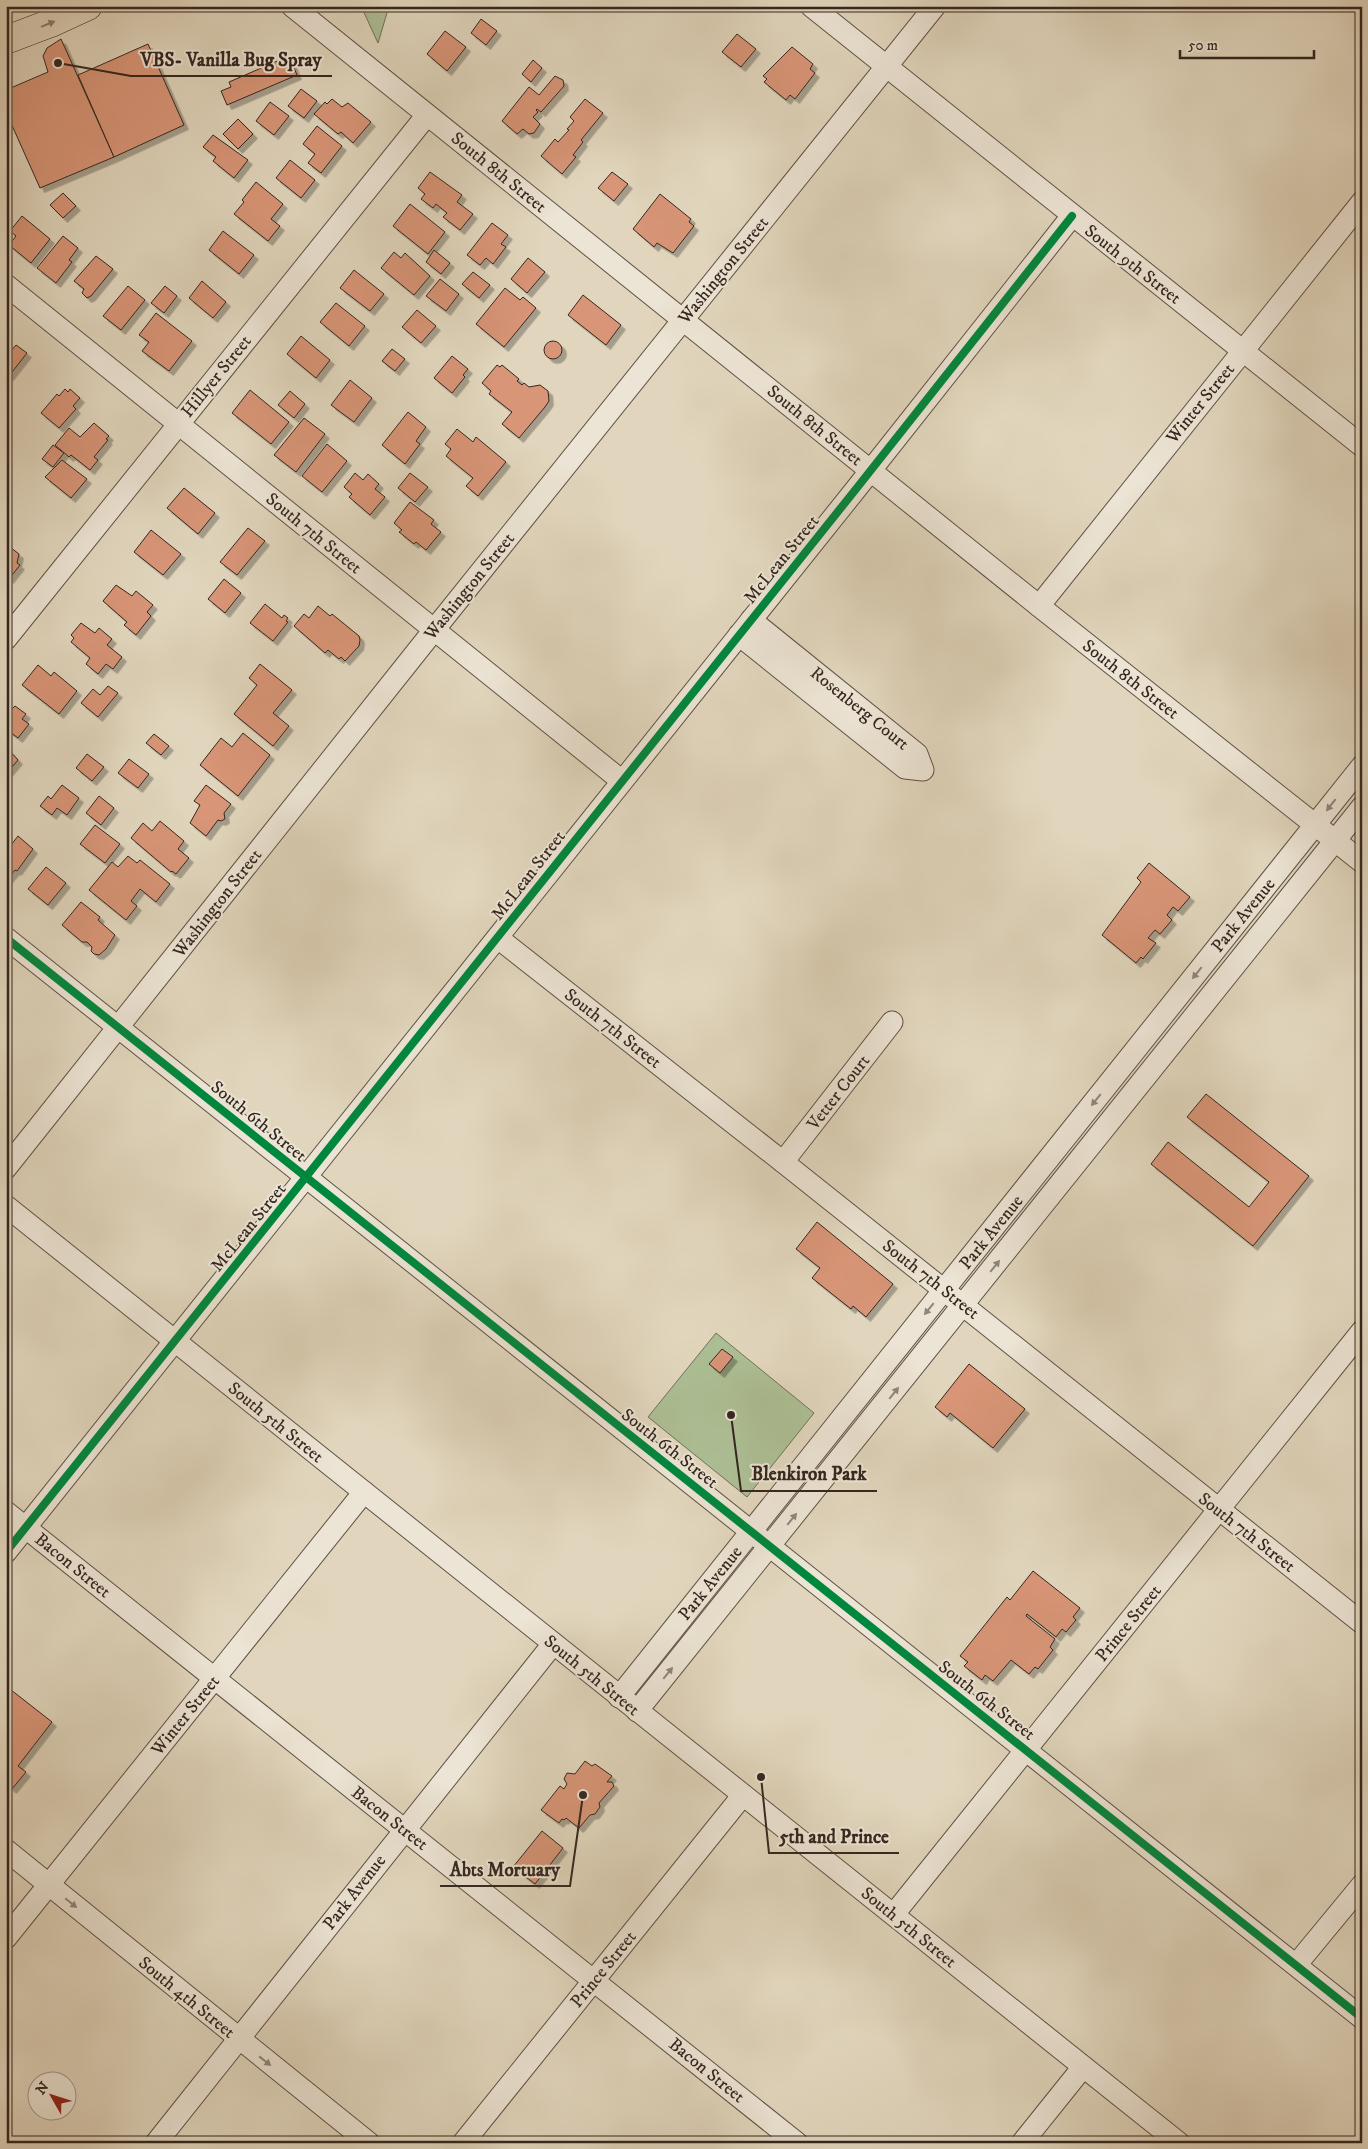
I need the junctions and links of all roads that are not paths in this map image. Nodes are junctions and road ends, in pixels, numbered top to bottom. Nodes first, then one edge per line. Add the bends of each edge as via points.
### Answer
1 (88, 6) edge
2 (292, 6) edge
3 (811, 6) edge
4 (935, 6) edge
5 (6, 40) edge
6 (888, 66) junction
7 (427, 115) junction
8 (1362, 202) edge
9 (1072, 216) junction
10 (6, 284) edge
11 (683, 319) junction
12 (1242, 350) junction
13 (178, 423) junction
14 (1362, 446) edge
15 (871, 470) junction
16 (1039, 606) junction
17 (10, 626) edge
18 (745, 627) junction
19 (434, 630) junction
20 (1362, 766) edge
21 (622, 781) junction
22 (1362, 807) edge
23 (1315, 825) junction
24 (1335, 841) junction
25 (1362, 862) edge
26 (6, 938) edge
27 (498, 938) junction
28 (892, 1022) dead end
29 (119, 1028) junction
30 (783, 1162) junction
31 (6, 1168) edge
32 (306, 1178) junction
33 (6, 1206) edge
34 (945, 1290) junction
35 (964, 1305) junction
36 (1362, 1331) edge
37 (176, 1341) junction
38 (364, 1492) junction
39 (1218, 1510) junction
40 (6, 1512) edge
41 (26, 1528) junction
42 (751, 1532) junction
43 (770, 1547) junction
44 (6, 1552) edge
45 (1362, 1623) edge
46 (553, 1644) junction
47 (215, 1678) junction
48 (619, 1697) junction
49 (637, 1711) junction
50 (1026, 1750) junction
51 (743, 1795) junction
52 (404, 1829) junction
53 (6, 1850) edge
54 (49, 1884) junction
55 (1362, 1885) edge
56 (894, 1914) junction
57 (6, 1938) edge
58 (1296, 1965) junction
59 (595, 1980) junction
60 (1362, 2018) edge
61 (238, 2039) junction
62 (1083, 2067) junction
63 (156, 2143) edge
64 (369, 2143) edge
65 (463, 2143) edge
66 (797, 2143) edge
67 (1022, 2143) edge
68 (1179, 2143) edge

5 -> 1 main road
2 - 7 street, South 8th Street
3 - 6 street, South 9th Street
4 - 6 street, Washington Street
6 - 9 street, South 9th Street
6 - 11 street, Washington Street
7 - 11 street, South 8th Street
7 - 13 street, Hillyer Street
8 - 12 street, Winter Street
9 - 12 street, South 9th Street
9 - 15 street, McLean Street
10 - 13 street, South 7th Street
11 - 15 street, South 8th Street
11 - 19 street, Washington Street
12 - 14 street, South 9th Street
12 - 16 street, Winter Street
13 - 17 street, Hillyer Street
13 - 19 street, South 7th Street
15 - 16 street, South 8th Street
15 - 18 street, McLean Street
16 - 23 street, South 8th Street
18 - 18 street, Rosenberg Court via 905,768 923,770 917,754
18 - 21 street, McLean Street
19 - 21 street, South 7th Street
19 - 29 street, Washington Street
20 -> 23 street, Park Avenue
21 - 27 street, McLean Street
22 - 24 street, Park Avenue
23 - 24 street, South 8th Street
23 -> 34 street, Park Avenue
24 - 25 street, South 8th Street
35 -> 24 street, Park Avenue
26 - 29 street, South 6th Street
27 - 30 street, South 7th Street
27 - 32 street, McLean Street
28 - 30 street, Vetter Court
29 - 31 street, Washington Street
29 - 32 street, South 6th Street
30 - 34 street, South 7th Street
32 - 37 street, McLean Street
32 - 42 street, South 6th Street
33 - 37 street, South 5th Street
34 - 35 street, South 7th Street
34 -> 42 street, Park Avenue
35 - 39 street, South 7th Street
43 -> 35 street, Park Avenue
36 - 39 street, Prince Street
37 - 38 street, South 5th Street
37 - 41 street, McLean Street
38 - 46 street, South 5th Street
38 - 47 street, Winter Street
39 - 45 street, South 7th Street
39 - 50 street, Prince Street
40 - 41 street, Bacon Street
41 - 44 street, McLean Street
41 - 47 street, Bacon Street
42 - 43 street, South 6th Street
42 - 48 street, Park Avenue
49 -> 43 street, Park Avenue
43 - 50 street, South 6th Street
46 - 48 street, South 5th Street
46 - 52 street, Park Avenue
47 - 52 street, Bacon Street
47 - 54 street, Winter Street
48 - 49 street, South 5th Street
49 - 51 street, South 5th Street
50 - 56 street, Prince Street
50 - 58 street, South 6th Street
51 - 56 street, South 5th Street
51 - 59 street, Prince Street
52 - 59 street, Bacon Street
52 - 61 street, Park Avenue
53 - 54 street, South 4th Street
54 - 57 street, Winter Street
54 -> 61 street, South 4th Street
55 - 58 street
56 - 62 street, South 5th Street
58 - 60 street, South 6th Street
59 - 65 street, Prince Street
59 - 66 street, Bacon Street
61 - 63 street, Park Avenue
61 -> 64 street, South 4th Street
62 - 67 street
62 - 68 street, South 5th Street

